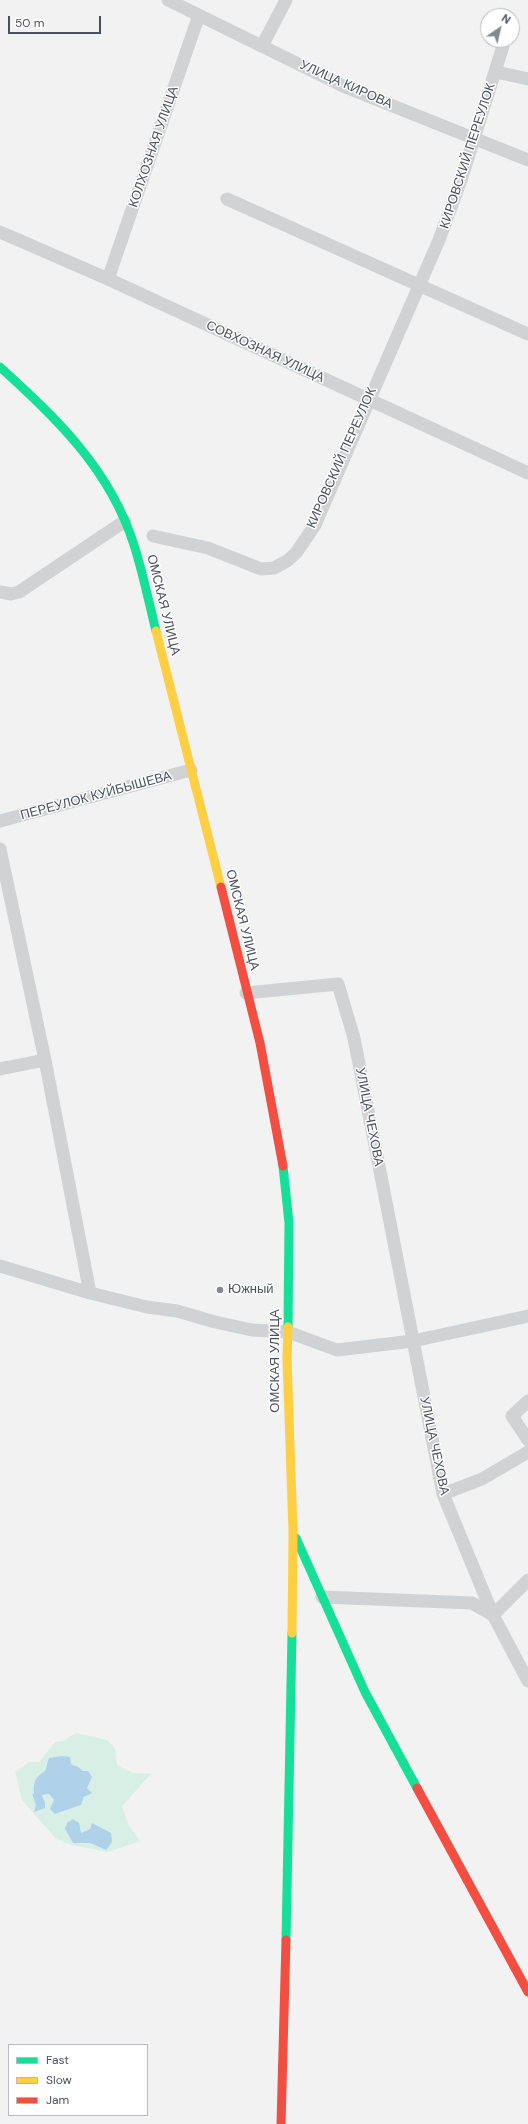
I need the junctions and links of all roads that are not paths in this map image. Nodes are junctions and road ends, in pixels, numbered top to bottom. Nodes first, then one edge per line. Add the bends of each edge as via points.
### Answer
1 (168, 0) edge
2 (286, 0) edge
3 (199, 15) junction
4 (262, 46) junction
5 (502, 48) edge
6 (496, 72) junction
7 (528, 79) edge
8 (473, 138) junction
9 (528, 160) edge
10 (227, 200) dead end
11 (0, 232) edge
12 (108, 279) junction
13 (419, 286) junction
14 (528, 334) edge
15 (0, 367) edge
16 (368, 399) junction
17 (528, 473) edge
18 (125, 521) junction
19 (153, 536) dead end
20 (0, 592) edge
21 (191, 770) junction
22 (0, 821) edge
23 (0, 849) edge
24 (246, 993) junction
25 (45, 1060) junction
26 (0, 1069) edge
27 (0, 1266) edge
28 (90, 1293) junction
29 (528, 1316) edge
30 (288, 1332) junction
31 (413, 1341) junction
32 (528, 1401) edge
33 (528, 1440) edge
34 (528, 1452) edge
35 (443, 1494) junction
36 (293, 1532) junction
37 (528, 1580) edge
38 (322, 1597) junction
39 (492, 1615) junction
40 (528, 1681) edge
41 (528, 1992) edge
42 (281, 2124) edge

1 - 3 street, УЛИЦА КИРОВА
2 - 4 street
3 - 4 street, УЛИЦА КИРОВА
3 - 12 street, КОЛХОЗНАЯ УЛИЦА
4 - 8 street, УЛИЦА КИРОВА via 343,86
5 - 6 street, КИРОВСКИЙ ПЕРЕУЛОК
6 - 7 street
6 - 8 street, КИРОВСКИЙ ПЕРЕУЛОК
8 - 9 street, УЛИЦА КИРОВА
8 - 13 street, КИРОВСКИЙ ПЕРЕУЛОК via 439,240
10 - 13 street
11 - 12 street, СОВХОЗНАЯ УЛИЦА
12 - 16 street, СОВХОЗНАЯ УЛИЦА
13 - 14 street
13 - 16 street, КИРОВСКИЙ ПЕРЕУЛОК
15 - 18 street, ОМСКАЯ УЛИЦА via 71,435 104,480
16 - 17 street, СОВХОЗНАЯ УЛИЦА
16 - 19 street, КИРОВСКИЙ ПЕРЕУЛОК via 315,525 296,553 287,561 274,568 261,569 208,548
18 - 20 street via 18,592
18 - 21 street, ОМСКАЯ УЛИЦА via 134,545
21 - 22 street, ПЕРЕУЛОК КУЙБЫШЕВА
21 - 24 street, ОМСКАЯ УЛИЦА
23 - 25 street
24 - 30 street, ОМСКАЯ УЛИЦА via 260,1043 282,1158 288,1223
24 - 31 street, УЛИЦА ЧЕХОВА via 338,984 354,1038
25 - 26 street
25 - 28 street
27 - 28 street
28 - 30 street via 244,1328
29 - 31 street
30 - 31 street via 337,1350
30 - 36 street, ОМСКАЯ УЛИЦА
31 - 35 street, УЛИЦА ЧЕХОВА
32 - 33 street via 512,1416
34 - 35 street via 482,1479
35 - 39 street, УЛИЦА ЧЕХОВА
36 - 38 street
36 - 42 street, ОМСКАЯ УЛИЦА via 290,1780
37 - 39 street
38 - 39 street via 472,1603
38 - 41 street via 365,1692
39 - 40 street, УЛИЦА ЧЕХОВА

